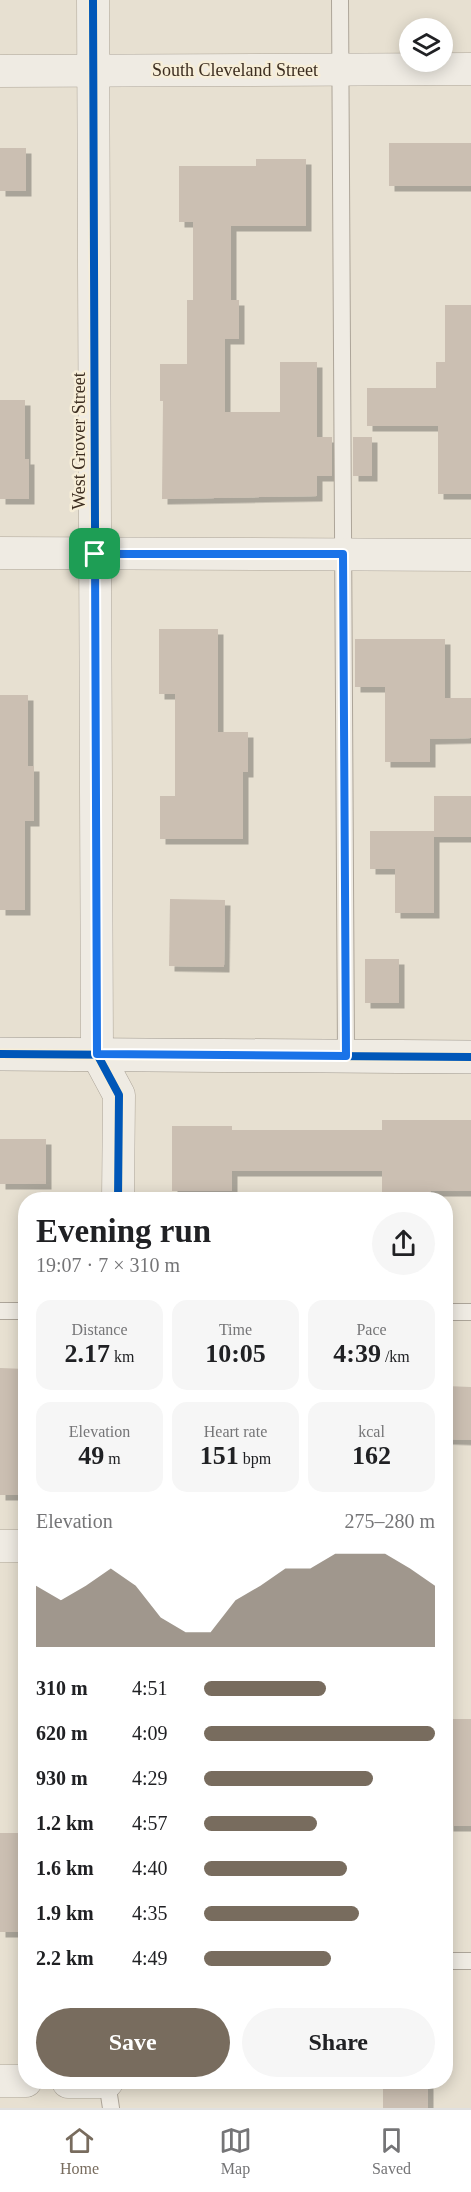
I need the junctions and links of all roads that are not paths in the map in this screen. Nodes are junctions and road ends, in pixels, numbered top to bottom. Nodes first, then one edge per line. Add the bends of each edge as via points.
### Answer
1 (93, 0) edge
2 (340, 0) edge
3 (471, 69) edge
4 (340, 70) junction
5 (0, 71) edge
6 (93, 71) junction
7 (0, 553) edge
8 (95, 554) junction
9 (343, 554) junction
10 (471, 555) edge
11 (0, 1054) edge
12 (97, 1054) junction
13 (346, 1056) junction
14 (471, 1057) edge
15 (118, 1192) edge
16 (0, 1311) edge
17 (18, 1311) edge
18 (453, 1312) edge
19 (471, 1312) edge
20 (0, 1546) edge
21 (18, 1546) edge
22 (453, 1960) edge
23 (471, 1961) edge
24 (0, 2081) edge
25 (18, 2081) edge
26 (108, 2089) edge
27 (111, 2108) edge

1 - 6 street, West Grover Street
2 - 4 lane
3 - 4 street, South Cleveland Street
4 - 6 street, South Cleveland Street
4 - 9 lane
5 - 6 street, South Cleveland Street
6 - 8 street, West Grover Street
7 - 8 street
8 - 9 street
8 - 12 street, West Grover Street
9 - 10 street
9 - 13 lane
11 - 12 street
12 - 13 street
12 - 15 street, West Grover Street via 119,1095
13 - 14 street
16 - 17 lane
18 - 19 lane
20 - 21 street
22 - 23 lane
24 - 25 street
26 - 27 lane

